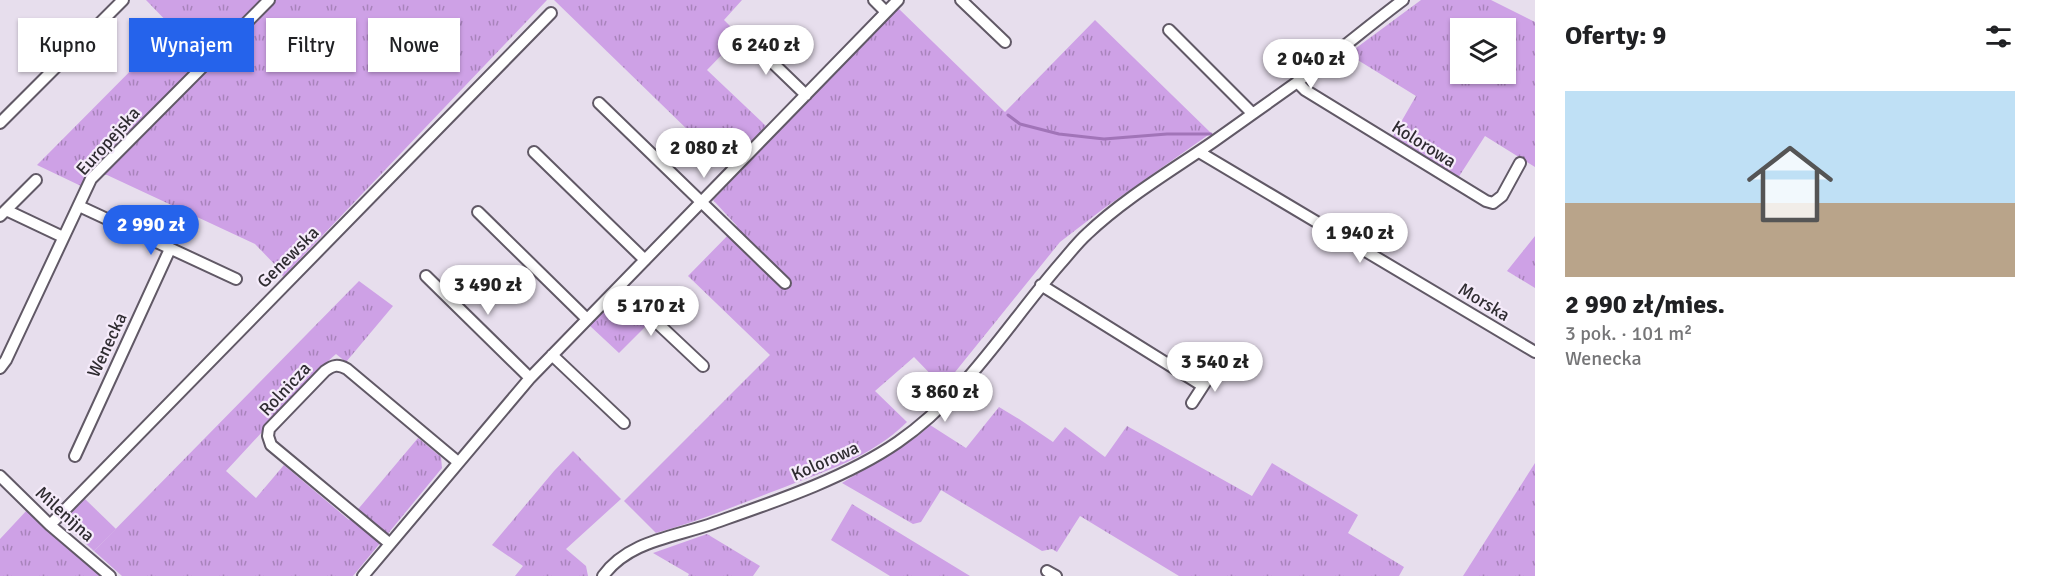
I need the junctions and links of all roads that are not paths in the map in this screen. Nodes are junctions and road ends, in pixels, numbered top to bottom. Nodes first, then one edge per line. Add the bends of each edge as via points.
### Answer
1 (123, 0) edge
2 (268, 0) edge
3 (874, 0) edge
4 (898, 0) edge
5 (961, 0) edge
6 (1403, 0) edge
7 (886, 12) junction
8 (551, 13) dead end
9 (1169, 30) dead end
10 (747, 37) dead end
11 (1005, 42) dead end
12 (1297, 82) junction
13 (806, 95) junction
14 (599, 103) dead end
15 (1252, 113) junction
16 (0, 123) edge
17 (534, 152) dead end
18 (1199, 152) junction
19 (1521, 163) dead end
20 (36, 180) dead end
21 (701, 202) junction
22 (79, 206) junction
23 (478, 212) dead end
24 (3, 213) edge
25 (63, 237) junction
26 (170, 249) junction
27 (645, 260) junction
28 (426, 276) dead end
29 (236, 279) dead end
30 (785, 283) dead end
31 (1041, 285) junction
32 (619, 286) junction
33 (587, 319) junction
34 (1535, 352) edge
35 (552, 355) junction
36 (703, 366) dead end
37 (0, 368) edge
38 (1214, 369) dead end
39 (530, 378) junction
40 (1203, 386) junction
41 (1192, 403) dead end
42 (624, 423) dead end
43 (75, 456) dead end
44 (458, 462) junction
45 (0, 476) edge
46 (50, 525) junction
47 (389, 543) junction
48 (110, 576) edge
49 (363, 576) edge
50 (603, 576) edge

1 - 16 street
2 - 22 street, Europejska via 92,179
3 - 7 street
4 - 7 street
5 - 11 street
6 - 12 street, Kolorowa
7 - 13 street
8 - 46 street, Genewska
9 - 15 street
10 - 13 street
12 - 15 street, Kolorowa
12 - 19 street, Kolorowa via 1486,201 1494,203 1502,196
13 - 21 street
14 - 21 street
15 - 18 street, Kolorowa
17 - 27 street
18 - 31 street, Kolorowa via 1118,208 1086,235
18 - 34 street, Morska
20 - 24 street
21 - 27 street
21 - 30 street
22 - 25 street, Europejska
22 - 26 street
23 - 33 street
24 - 25 street
25 - 37 street, Europejska
26 - 29 street
26 - 43 street, Wenecka
27 - 32 street
28 - 39 street
31 - 40 street
31 - 50 street, Kolorowa via 964,382 929,420 897,443 855,467 771,502 626,554
32 - 33 street
32 - 36 street
33 - 35 street
35 - 39 street
35 - 42 street
38 - 40 street
39 - 44 street
40 - 41 street
44 - 47 street
44 - 47 street, Rolnicza via 339,365 325,371 269,429 271,445
45 - 46 street, Milenijna
46 - 48 street, Milenijna
47 - 49 street

